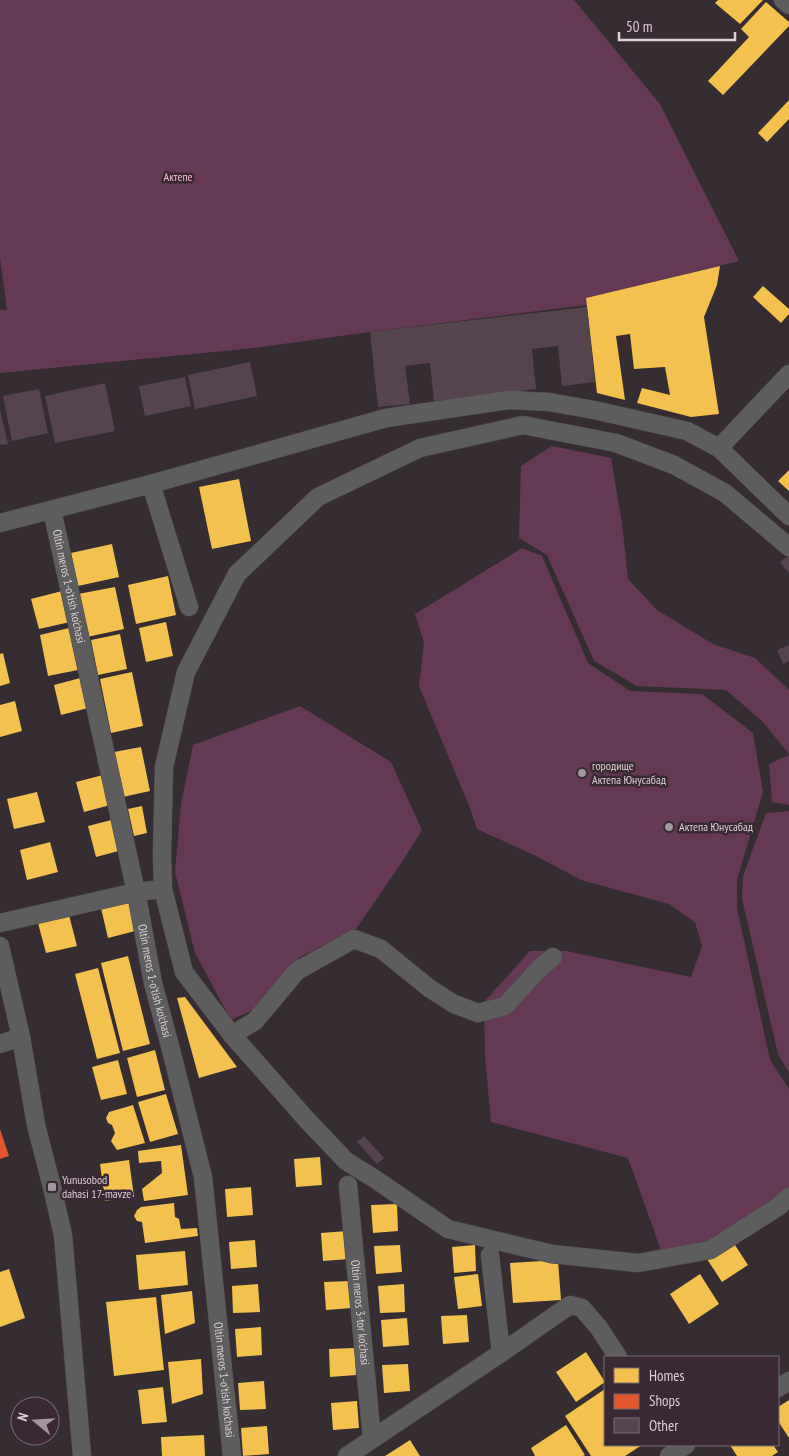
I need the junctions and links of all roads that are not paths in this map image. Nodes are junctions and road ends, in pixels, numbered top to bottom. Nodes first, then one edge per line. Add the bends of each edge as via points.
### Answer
1 (784, 0) edge
2 (789, 5) edge
3 (789, 374) edge
4 (719, 448) junction
5 (151, 484) junction
6 (52, 510) junction
7 (789, 516) edge
8 (0, 523) edge
9 (789, 547) edge
10 (189, 607) dead end
11 (163, 889) junction
12 (136, 892) junction
13 (0, 923) edge
14 (0, 946) edge
15 (553, 957) dead end
16 (232, 1035) junction
17 (21, 1037) junction
18 (0, 1044) edge
19 (348, 1185) dead end
20 (789, 1197) edge
21 (490, 1256) dead end
22 (501, 1353) junction
23 (617, 1356) edge
24 (372, 1439) junction
25 (82, 1456) edge
26 (232, 1456) edge
27 (347, 1456) edge

1 - 2 street
3 - 4 street
4 - 5 street via 687,431 594,410 548,402 509,400 386,418
4 - 7 street
5 - 6 street
5 - 10 street
6 - 8 street
6 - 12 street, Oltin meros 1-o'tish ko'chasi
9 - 11 street via 725,493 674,465 616,443 523,425 420,448 318,497 237,574 186,672 164,767
11 - 12 street
11 - 16 street via 184,972
12 - 13 street
12 - 26 street, Oltin meros 1-o'tish ko'chasi via 153,983 203,1177
14 - 17 street
15 - 16 street via 505,1006 478,1013 454,1004 429,988 381,949 354,939 297,971 255,1021
16 - 20 street via 346,1161 448,1229 552,1254 638,1263 710,1250
17 - 18 street
17 - 25 street via 36,1125 63,1235
19 - 24 street, Oltin meros 3-tor ko'chasi
21 - 22 street
22 - 23 street via 570,1305 582,1308
22 - 24 street
24 - 27 street

